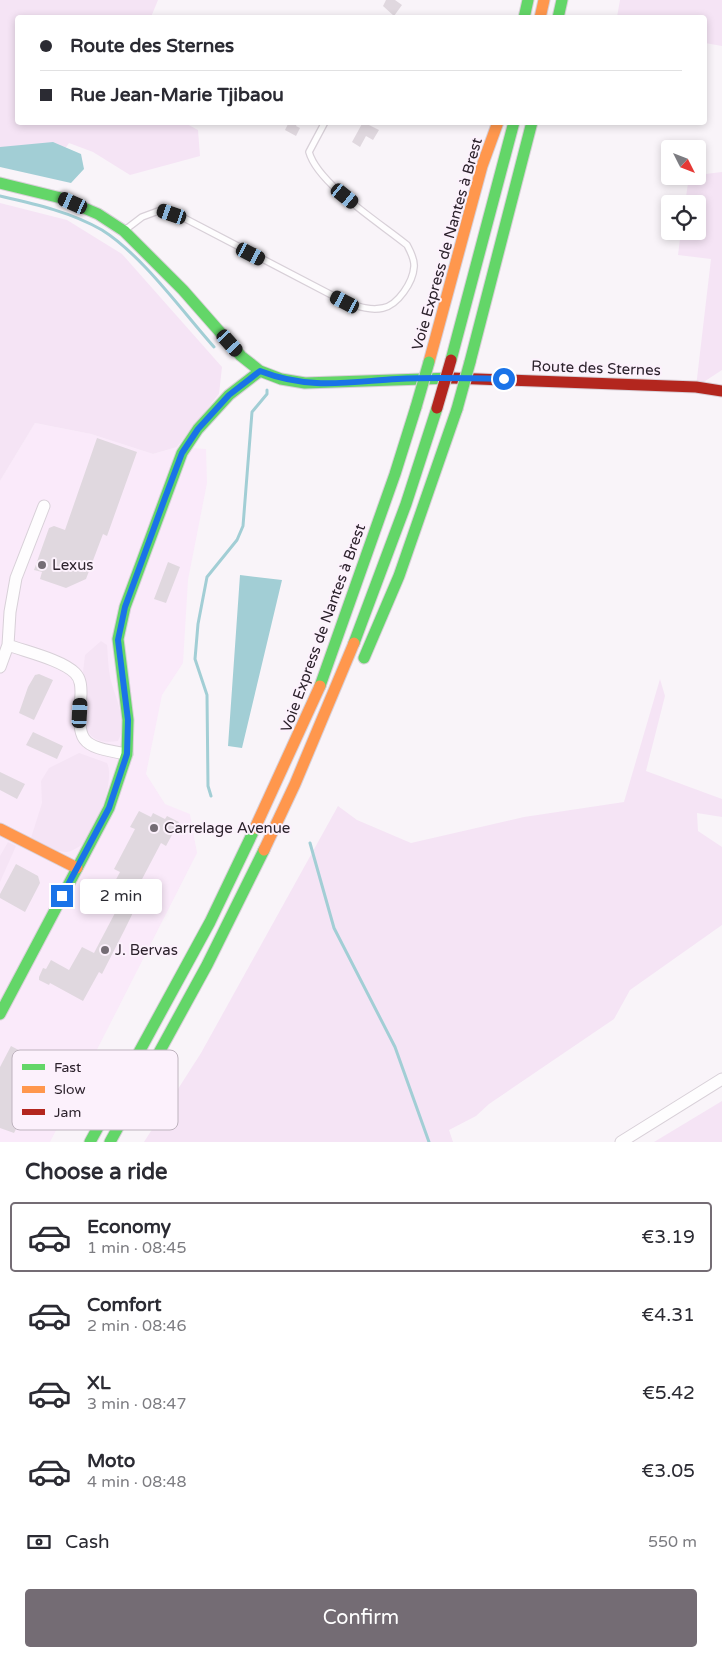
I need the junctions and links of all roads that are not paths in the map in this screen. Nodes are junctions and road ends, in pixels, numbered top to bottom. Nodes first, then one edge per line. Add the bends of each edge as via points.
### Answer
1 (528, 0) edge
2 (544, 0) edge
3 (562, 0) edge
4 (525, 15) edge
5 (541, 15) edge
6 (559, 15) edge
7 (323, 125) edge
8 (488, 125) edge
9 (497, 125) edge
10 (513, 125) edge
11 (531, 125) edge
12 (482, 166) junction
13 (0, 183) edge
14 (124, 231) junction
15 (260, 371) junction
16 (722, 391) edge
17 (44, 506) dead end
18 (8, 645) junction
19 (0, 666) edge
20 (359, 670) dead end
21 (324, 747) dead end
22 (127, 754) junction
23 (304, 768) junction
24 (0, 829) edge
25 (77, 868) junction
26 (0, 1014) edge
27 (140, 1050) edge
28 (161, 1050) edge
29 (722, 1079) edge
30 (97, 1130) edge
31 (117, 1130) edge
32 (90, 1142) edge
33 (110, 1142) edge
34 (621, 1142) edge

1 - 4 main road
2 - 5 main road
3 - 6 main road
7 - 14 lane via 309,152 312,164 330,183 407,245 412,254 415,266 410,279 390,306 363,308 345,302 184,218 161,210 142,217
8 - 12 main road
9 - 12 main road, Voie Express de Nantes à Brest
10 - 23 main road, Voie Express de Nantes à Brest, bridge via 416,479 374,598
11 - 20 main road, bridge via 457,409 399,576
12 - 27 main road, Voie Express de Nantes à Brest, bridge via 416,408 323,678 210,922
13 - 14 main road, Route des Sternes via 60,198 98,214
14 - 15 main road, Route des Sternes via 183,290 241,356
15 - 16 main road, Route des Sternes via 305,383 486,378 696,387
15 - 22 main road via 229,395 198,429 182,453 125,607 118,640 128,720
17 - 18 street via 16,578
18 - 19 street
18 - 22 street via 67,667 76,674 81,685 79,730 84,740 91,745
21 - 23 main road
22 - 25 main road via 109,808
23 - 28 main road, Voie Express de Nantes à Brest via 202,976
24 - 25 main road
25 - 26 main road
29 - 34 street
30 - 32 main road, Voie Express de Nantes à Brest, bridge
31 - 33 main road, Voie Express de Nantes à Brest

